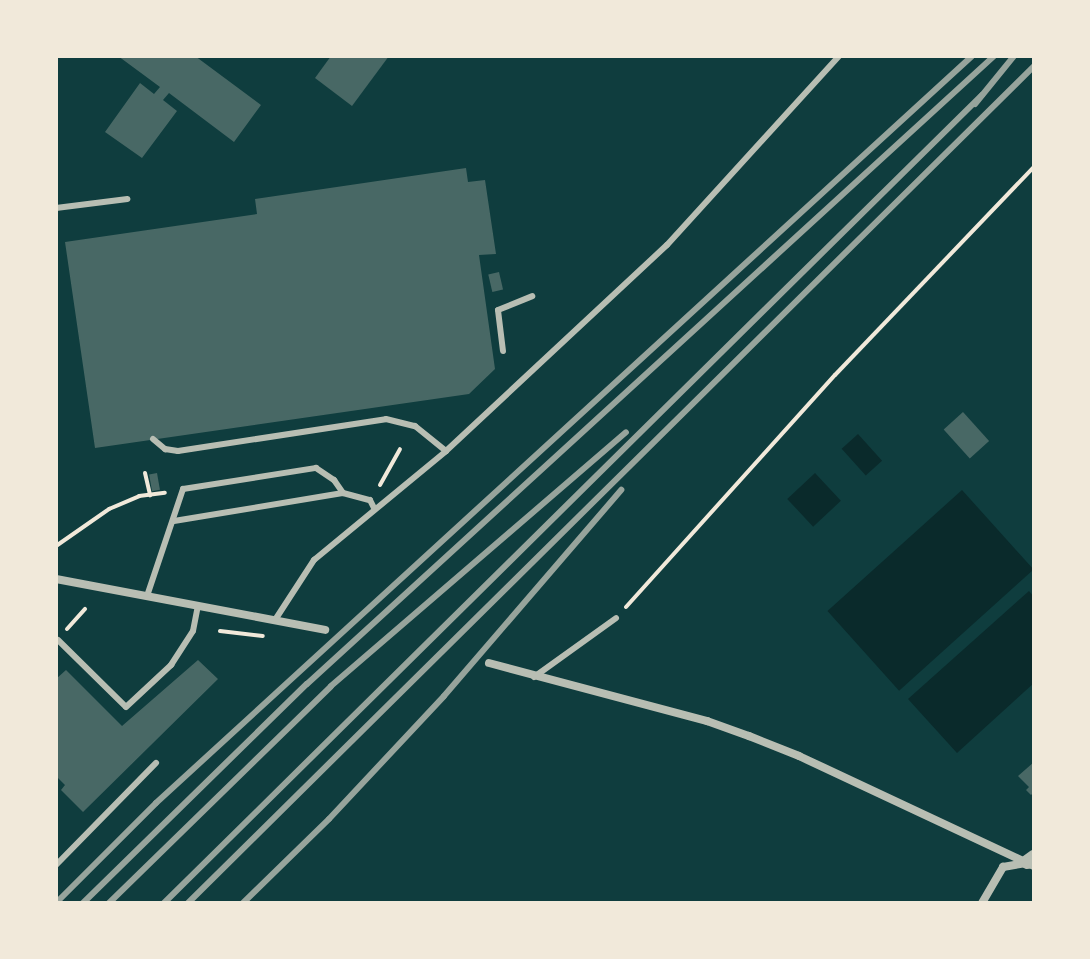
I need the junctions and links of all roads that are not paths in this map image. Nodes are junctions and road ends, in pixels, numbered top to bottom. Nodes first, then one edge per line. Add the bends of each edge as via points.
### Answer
1 (839, 56) edge
2 (127, 199) dead end
3 (56, 208) edge
4 (532, 296) dead end
5 (503, 351) dead end
6 (153, 439) dead end
7 (446, 451) junction
8 (343, 493) junction
9 (374, 508) junction
10 (174, 521) junction
11 (56, 579) edge
12 (147, 596) junction
13 (198, 606) junction
14 (616, 618) road end
15 (275, 620) junction
16 (325, 630) dead end
17 (58, 640) edge
18 (489, 663) dead end
19 (534, 677) junction
20 (156, 763) dead end
21 (1032, 862) edge
22 (56, 865) edge
23 (982, 903) edge

1 - 7 lane via 667,245
2 - 3 lane
4 - 5 lane via 498,310
6 - 7 lane via 178,451 386,419 415,426
7 - 9 lane
8 - 9 lane via 370,500
8 - 10 lane
8 - 10 lane via 316,468 183,489
9 - 15 lane via 314,560
10 - 12 lane
11 - 12 street
12 - 13 street
13 - 15 street
13 - 17 lane via 193,631 171,665 126,707
14 - 19 lane
15 - 16 street
18 - 19 street
19 - 21 street via 749,736
20 - 22 lane
21 - 23 street via 1003,867

